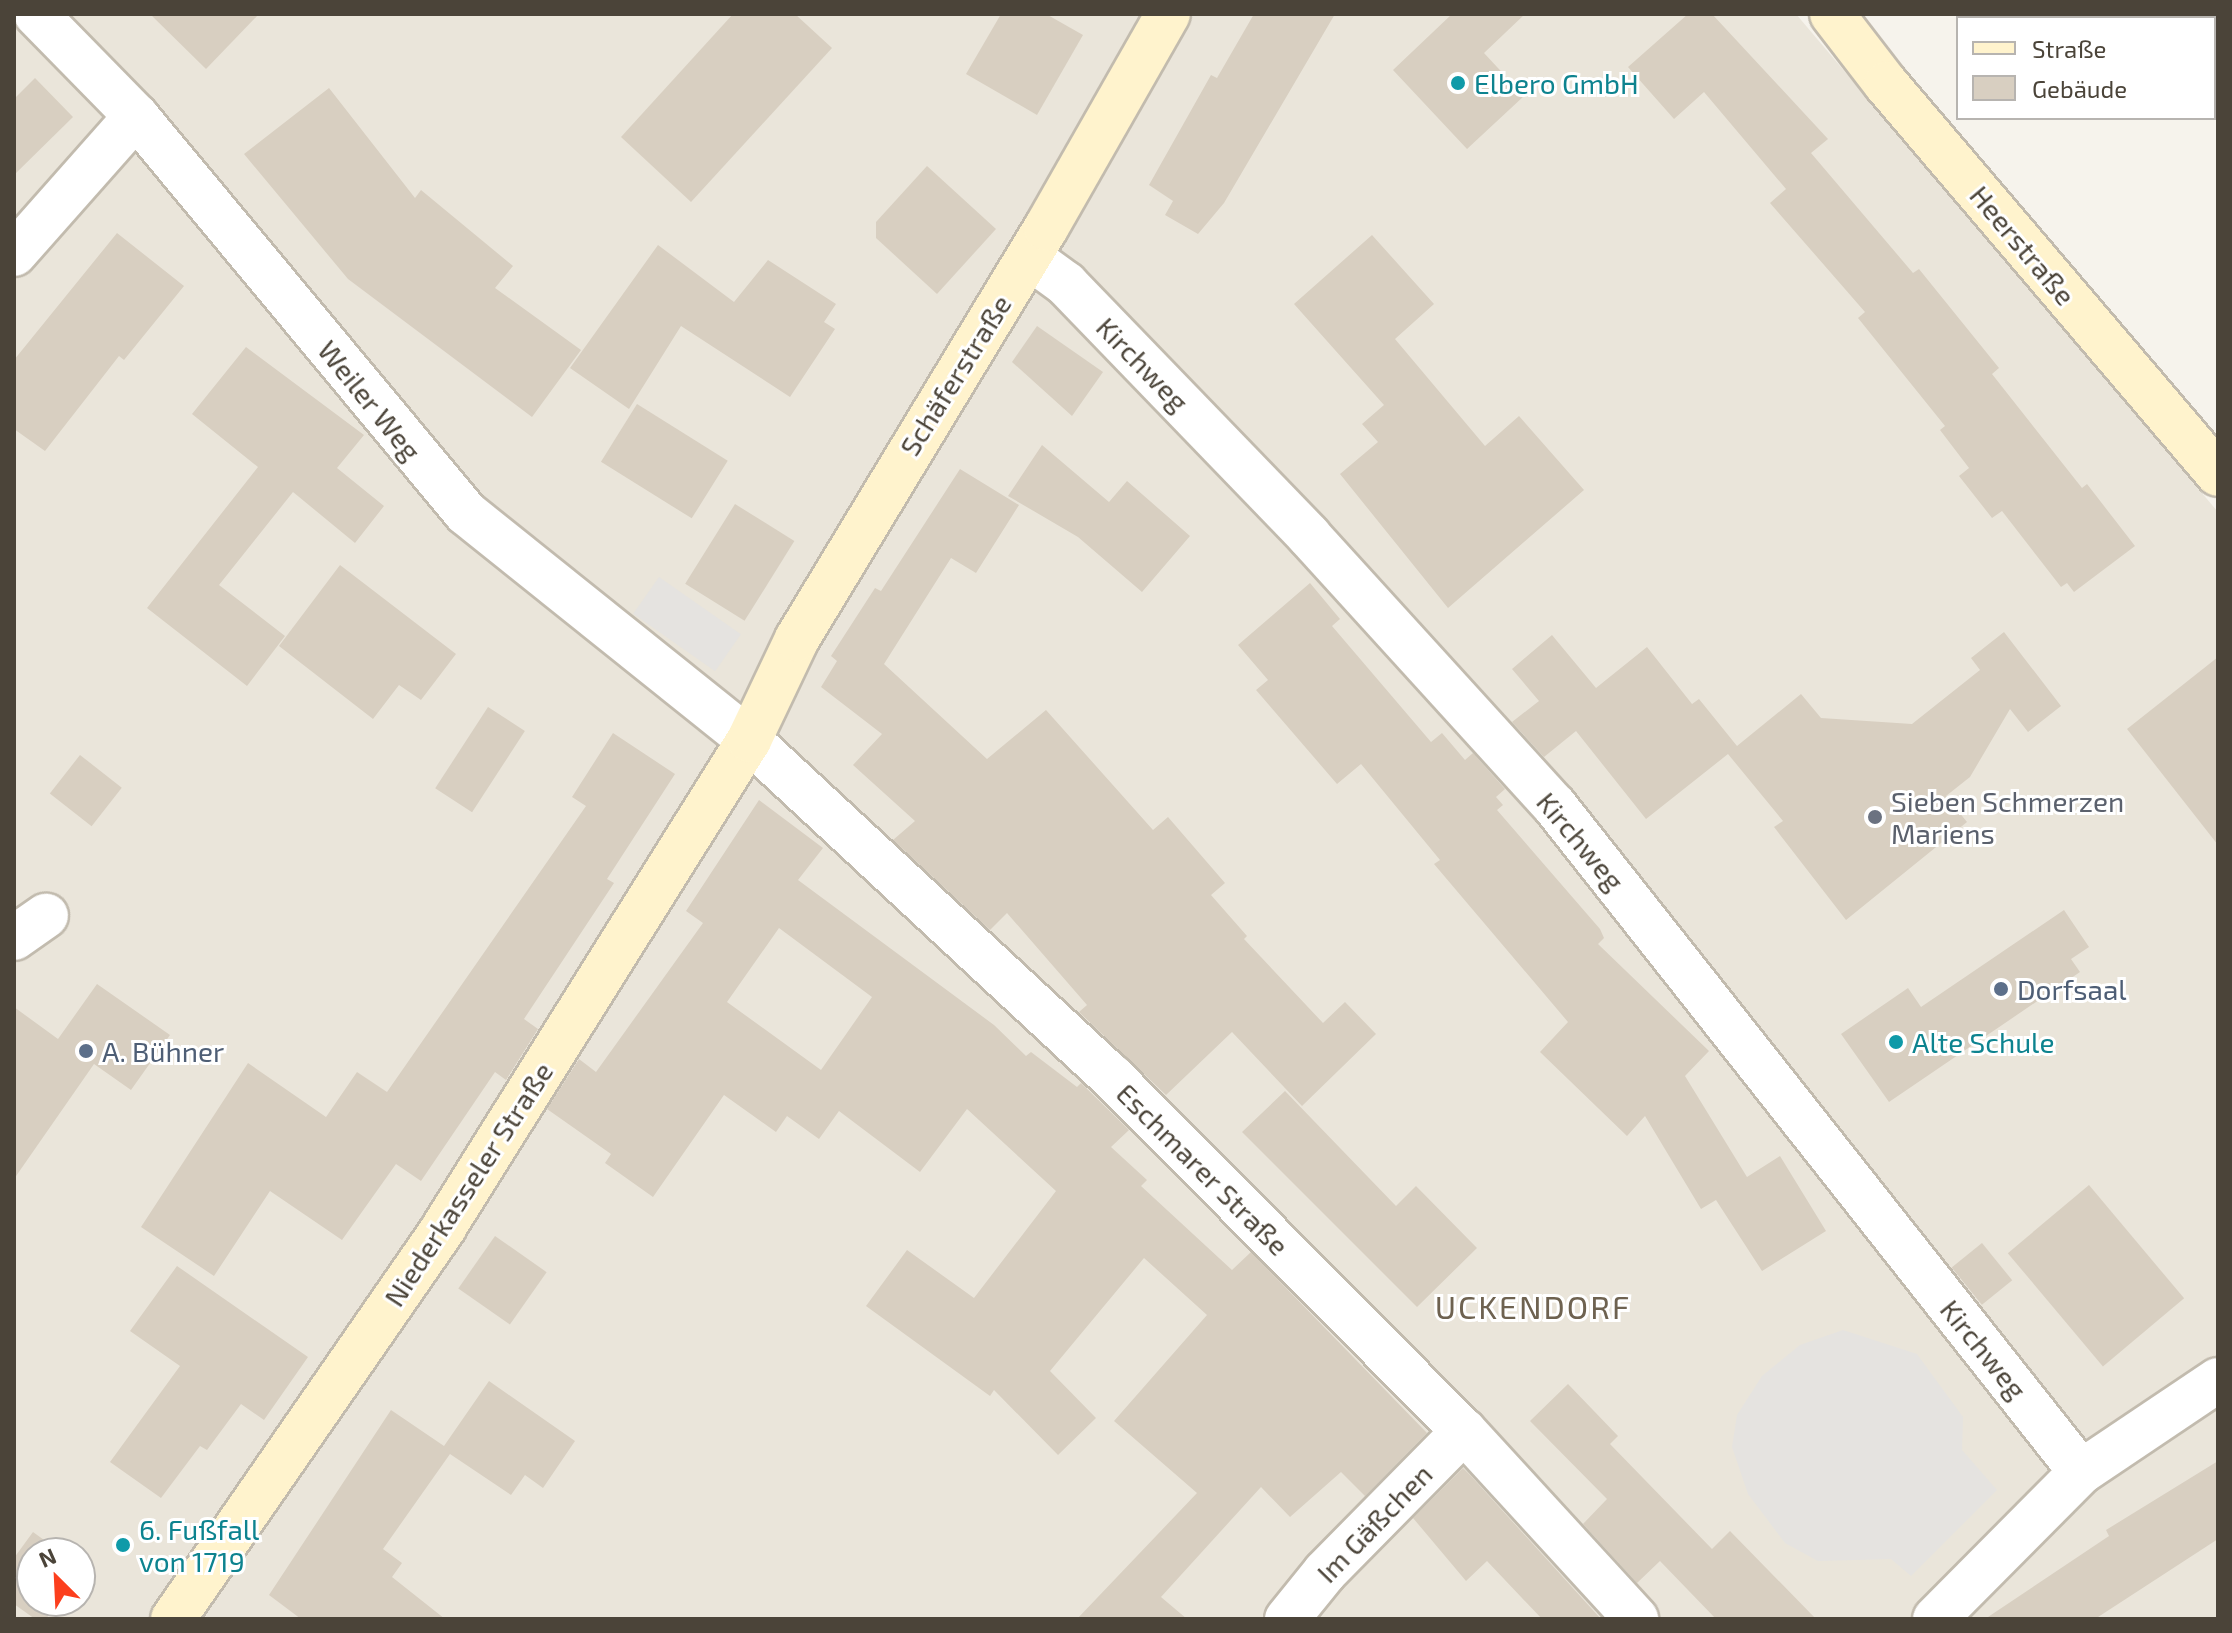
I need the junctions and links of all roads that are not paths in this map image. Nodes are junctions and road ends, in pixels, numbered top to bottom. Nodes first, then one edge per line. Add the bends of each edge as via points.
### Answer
1 (36, 14) edge
2 (1168, 14) edge
3 (1832, 14) edge
4 (136, 116) junction
5 (14, 254) edge
6 (1029, 257) junction
7 (2218, 474) edge
8 (749, 740) junction
9 (2218, 1380) edge
10 (1464, 1431) junction
11 (2081, 1472) junction
12 (173, 1619) edge
13 (1287, 1619) edge
14 (1636, 1619) edge
15 (1935, 1619) edge

1 - 4 street, Weiler Weg
2 - 6 street, Schäferstraße
3 - 7 street, Heerstraße
4 - 5 street
4 - 8 street, Weiler Weg via 466,513
6 - 8 street, Schäferstraße via 797,639
6 - 11 street, Kirchweg via 1066,284 1309,536 1554,805
8 - 10 street, Eschmarer Straße via 1112,1077
8 - 12 street, Niederkasseler Straße via 444,1227
9 - 11 street
10 - 13 street, Im Gäßchen via 1325,1572
10 - 14 street, Eschmarer Straße
11 - 15 street

